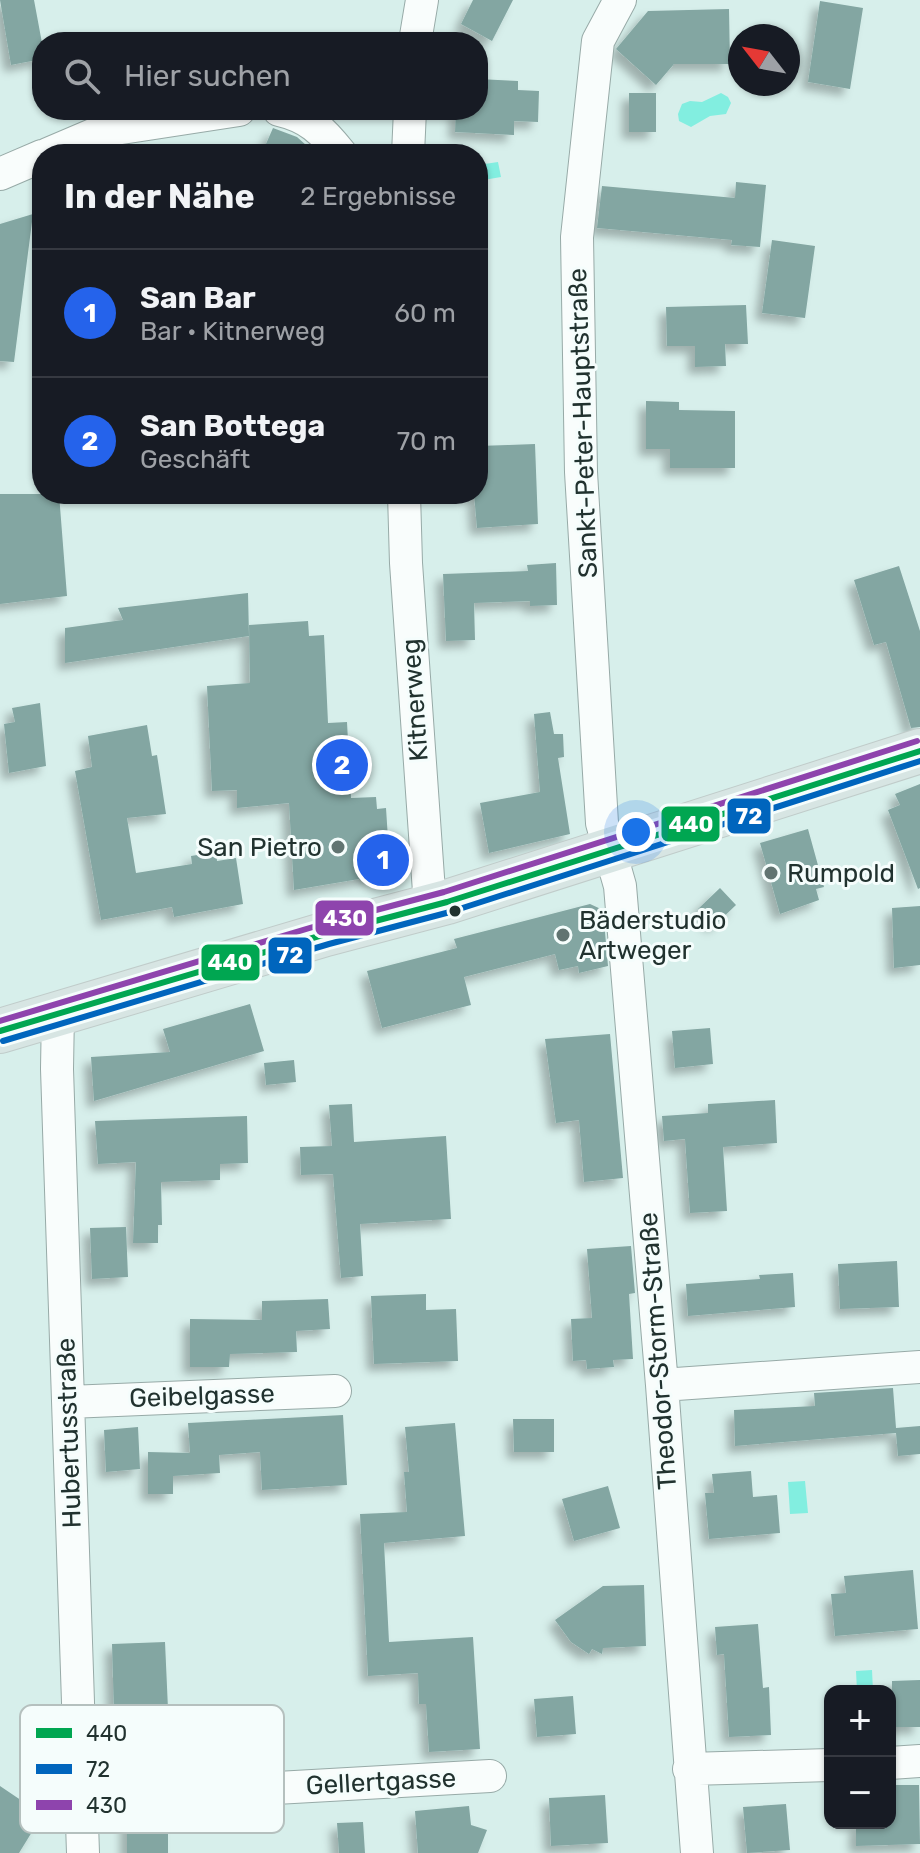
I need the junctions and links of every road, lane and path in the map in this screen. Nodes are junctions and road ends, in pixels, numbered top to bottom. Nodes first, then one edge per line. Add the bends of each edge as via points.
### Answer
1 (422, 0) edge
2 (620, 0) edge
3 (417, 32) edge
4 (174, 120) edge
5 (308, 120) edge
6 (410, 120) edge
7 (71, 144) edge
8 (334, 144) edge
9 (408, 144) edge
10 (32, 160) edge
11 (0, 174) edge
12 (404, 504) edge
13 (920, 751) edge
14 (610, 851) junction
15 (430, 906) junction
16 (58, 1012) junction
17 (0, 1031) edge
18 (920, 1367) edge
19 (662, 1385) junction
20 (335, 1391) dead end
21 (69, 1402) junction
22 (78, 1705) edge
23 (920, 1761) edge
24 (896, 1763) edge
25 (824, 1765) edge
26 (689, 1769) junction
27 (490, 1776) dead end
28 (284, 1788) edge
29 (82, 1833) edge
30 (83, 1853) edge
31 (697, 1853) edge

1 - 3 street
2 - 14 street, Sankt-Peter-Hauptstraße via 598,41 577,237 581,472 602,823
4 - 7 street via 102,131
5 - 8 street
6 - 9 street
10 - 11 street
12 - 15 street, Kitnerweg
13 - 14 main road
14 - 15 main road
14 - 19 street, Theodor-Storm-Straße via 620,886
15 - 16 main road
16 - 17 main road
16 - 21 street, Hubertusstraße
18 - 19 street
19 - 26 street, Theodor-Storm-Straße
20 - 21 street, Geibelgasse
21 - 22 street, Hubertusstraße
23 - 24 street
25 - 26 street
26 - 31 street, Theodor-Storm-Straße
27 - 28 street, Gellertgasse
29 - 30 street, Hubertusstraße

